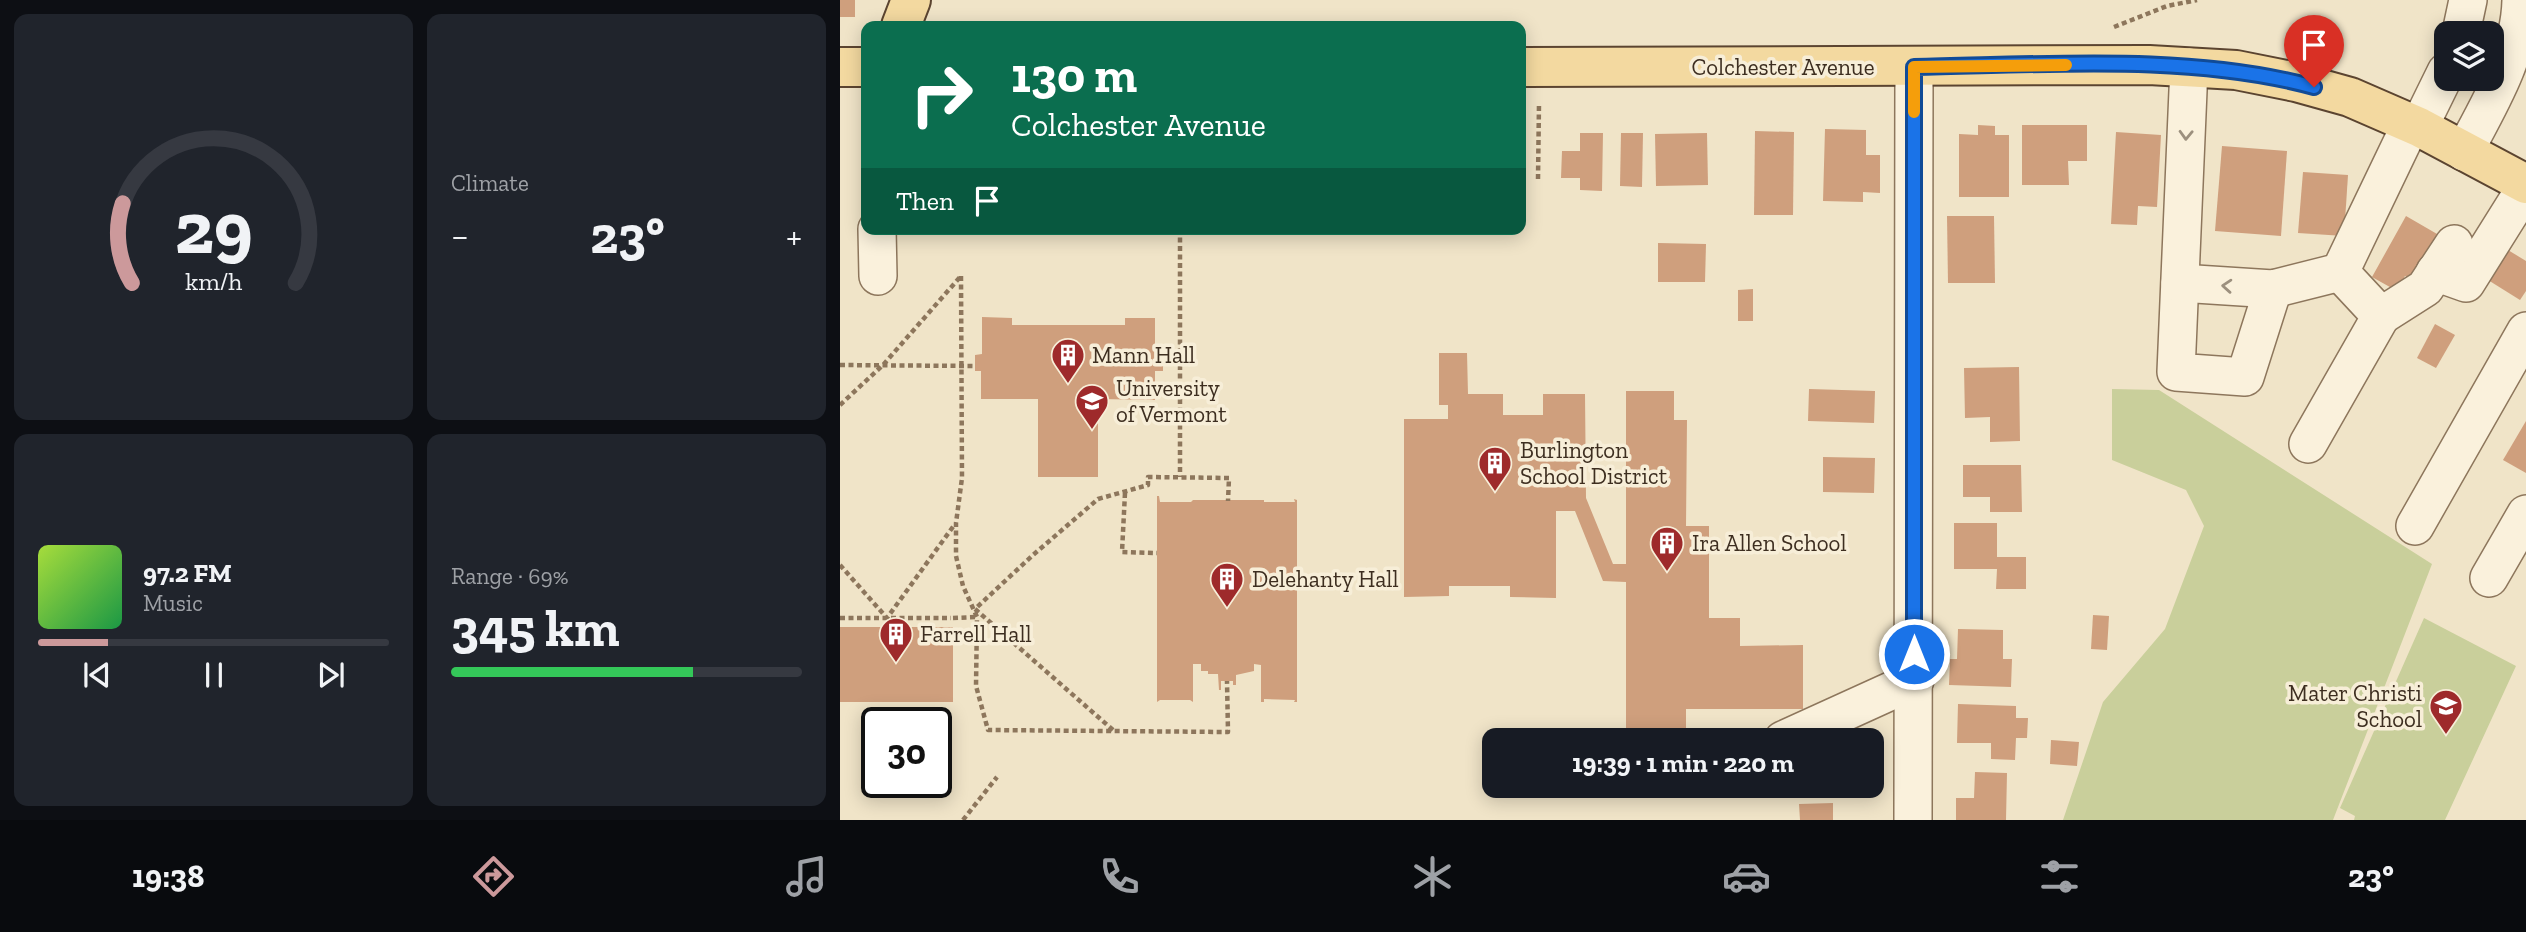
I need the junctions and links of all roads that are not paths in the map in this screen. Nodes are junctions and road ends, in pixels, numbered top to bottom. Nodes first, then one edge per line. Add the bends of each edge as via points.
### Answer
1 (911, 0) edge
2 (2468, 0) edge
3 (2521, 0) edge
4 (903, 21) edge
5 (2464, 21) edge
6 (840, 67) edge
7 (861, 67) edge
8 (1526, 67) edge
9 (1914, 67) junction
10 (2189, 67) junction
11 (2435, 91) edge
12 (2415, 126) junction
13 (2464, 152) junction
14 (2526, 186) edge
15 (877, 235) edge
16 (2340, 272) junction
17 (878, 276) dead end
18 (2180, 283) junction
19 (2273, 289) junction
20 (2381, 316) junction
21 (2526, 331) edge
22 (2308, 443) dead end
23 (2526, 514) edge
24 (2415, 526) dead end
25 (2489, 578) dead end
26 (1915, 680) junction
27 (1809, 728) edge
28 (1913, 820) edge

1 - 4 main road
2 - 5 street
3 - 13 street via 2511,57
6 - 7 main road
8 - 9 main road, Colchester Avenue
9 - 10 main road, Colchester Avenue
9 - 26 street
10 - 12 main road, Colchester Avenue via 2236,70 2296,82 2350,97
10 -> 18 street
11 - 12 street
12 - 13 main road, Colchester Avenue
12 - 16 street
13 - 14 main road, Colchester Avenue
14 - 20 street via 2466,283 2444,258 2425,288
15 - 17 street
16 - 19 street
16 - 20 street
19 -> 18 street
18 - 19 street via 2176,372 2245,377
20 - 22 street
21 - 24 street
23 - 25 street
26 - 27 street
26 - 28 street

